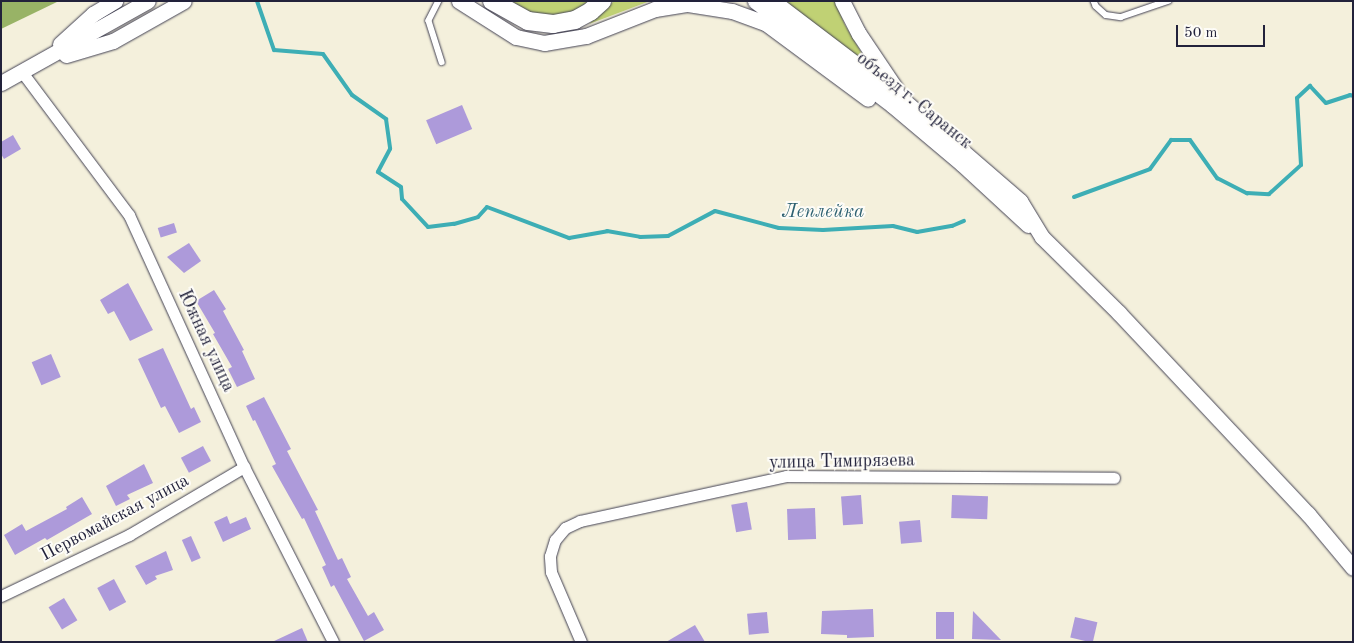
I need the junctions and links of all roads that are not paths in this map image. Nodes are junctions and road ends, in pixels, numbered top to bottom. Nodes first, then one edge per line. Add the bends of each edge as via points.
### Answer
1 (115, 1) edge
2 (148, 1) edge
3 (184, 1) edge
4 (439, 1) edge
5 (459, 1) edge
6 (492, 1) edge
7 (602, 1) edge
8 (736, 1) edge
9 (755, 1) edge
10 (772, 1) edge
11 (842, 1) edge
12 (1094, 1) edge
13 (1168, 1) edge
14 (768, 24) junction
15 (40, 62) junction
16 (442, 62) dead end
17 (22, 72) junction
18 (1, 83) edge
19 (902, 98) junction
20 (954, 158) junction
21 (1042, 237) junction
22 (244, 467) junction
23 (1114, 478) dead end
24 (1353, 568) edge
25 (1, 596) edge
26 (333, 642) edge
27 (581, 642) edge

1 - 15 street via 92,14
2 - 15 street
3 - 15 street via 113,41
4 - 16 lane via 429,21
5 - 14 street via 516,37 544,43 586,36 655,9 680,5 732,11
6 - 7 main road via 528,21 553,24 575,20
8 - 14 street
9 - 20 street, объезд г. Саранск via 869,87
10 - 19 street
11 - 19 street via 859,34
12 - 13 lane via 1106,15 1121,16
14 - 20 street via 889,116
15 - 17 street
17 - 18 street
17 - 22 street, Южная улица via 129,215
19 - 21 street via 1020,201
20 - 21 street, объезд г. Саранск
21 - 24 street via 1119,313 1288,492
22 - 25 street, Первомайская улица via 129,535
22 - 26 street, Южная улица
23 - 27 street, улица Тимирязева via 786,476 580,521 565,528 555,540 550,556 551,572

